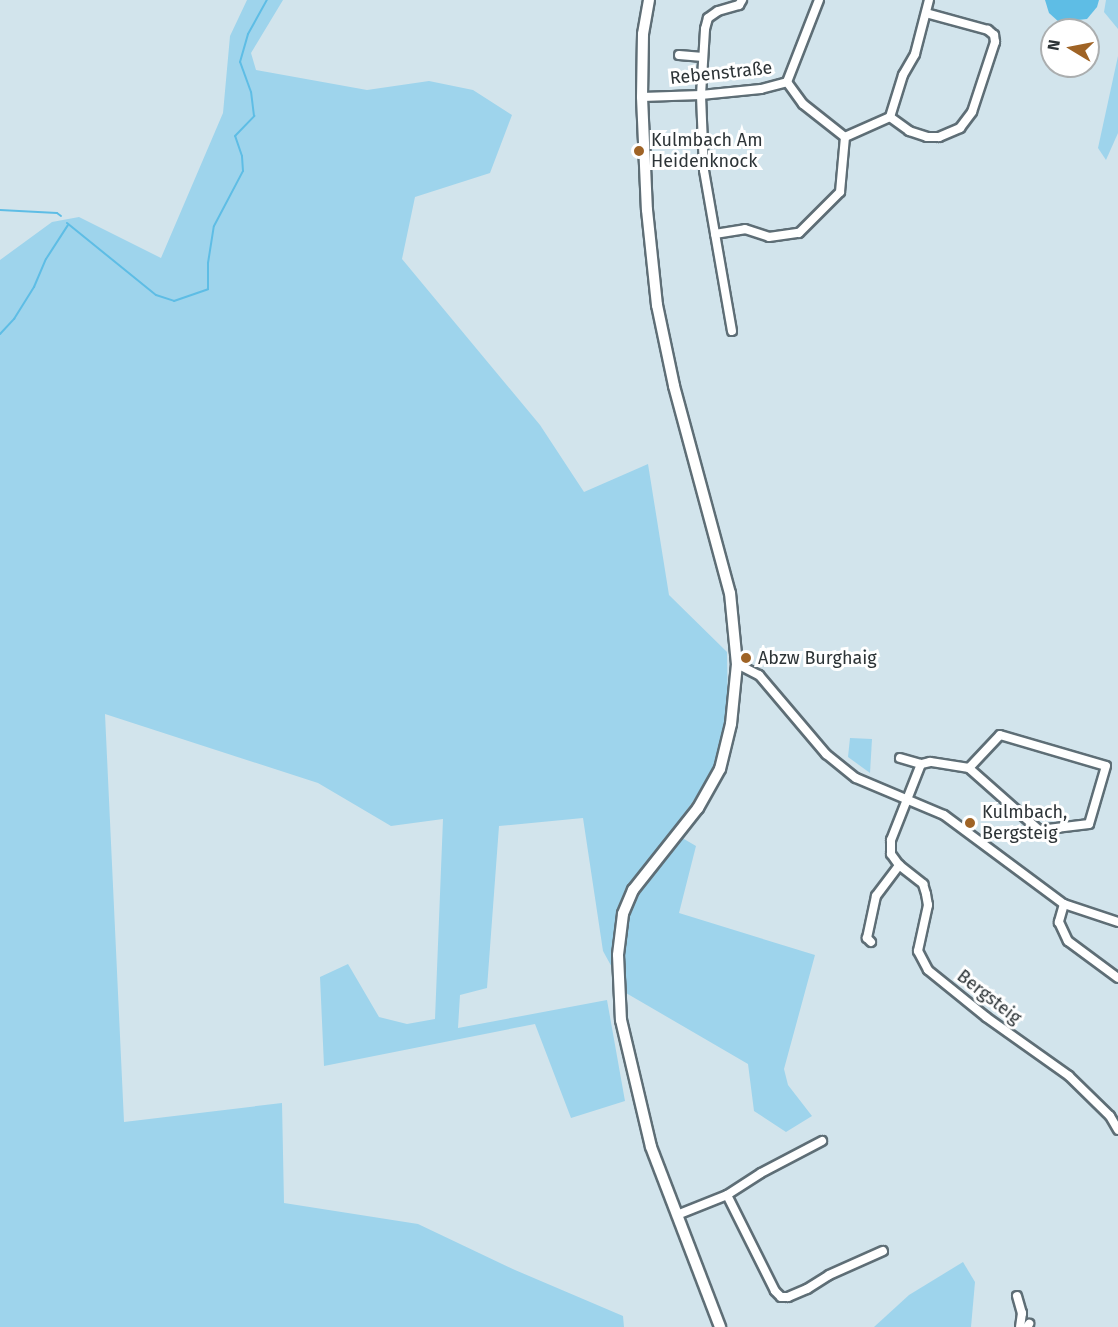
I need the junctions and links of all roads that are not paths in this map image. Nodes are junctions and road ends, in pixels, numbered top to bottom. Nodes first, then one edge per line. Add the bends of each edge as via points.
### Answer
1 (649, 0) edge
2 (742, 0) edge
3 (819, 0) edge
4 (929, 0) edge
5 (926, 13) junction
6 (679, 55) dead end
7 (703, 57) junction
8 (787, 82) junction
9 (701, 95) junction
10 (642, 97) junction
11 (890, 117) junction
12 (845, 137) junction
13 (715, 234) junction
14 (732, 331) dead end
15 (737, 664) junction
16 (900, 758) dead end
17 (921, 764) junction
18 (969, 768) junction
19 (908, 798) junction
20 (899, 865) junction
21 (1064, 904) junction
22 (1118, 922) edge
23 (871, 942) dead end
24 (1118, 978) edge
25 (1118, 1130) edge
26 (822, 1142) dead end
27 (727, 1195) junction
28 (677, 1215) junction
29 (883, 1251) dead end
30 (1017, 1296) dead end
31 (1025, 1326) edge
32 (720, 1327) edge

1 - 10 street via 643,34
2 - 7 street via 739,5 708,18
3 - 8 street, Rebenstraße
4 - 5 street
5 - 11 street via 915,54 903,75
5 - 11 street via 994,35 972,112 960,128 939,137 916,135
6 - 7 street
7 - 9 street
8 - 9 street, Rebenstraße via 761,89
8 - 12 street via 803,104
9 - 10 street, Rebenstraße
9 - 13 street via 704,170
10 - 15 street via 647,210 657,305 674,386 730,593
11 - 12 street
12 - 13 street via 840,192 799,232 769,237 745,229
13 - 14 street
15 - 19 street via 759,675 826,754 847,772
15 - 28 street via 731,724 720,769 698,808 633,890 623,914 618,955 621,1020 640,1110
16 - 17 street
17 - 18 street
17 - 19 street
18 - 18 street via 1039,830 1089,824 1106,766 1000,735
19 - 20 street via 891,840 891,854
19 - 21 street via 944,815
20 - 23 street via 876,896 867,938
20 - 25 street, Bergsteig via 923,884 926,894 928,905 918,951 928,970 1069,1076 1110,1116
21 - 22 street
21 - 24 street via 1059,922 1068,941
26 - 27 street
27 - 28 street
27 - 29 street via 781,1297 807,1289
28 - 32 street
30 - 31 street

